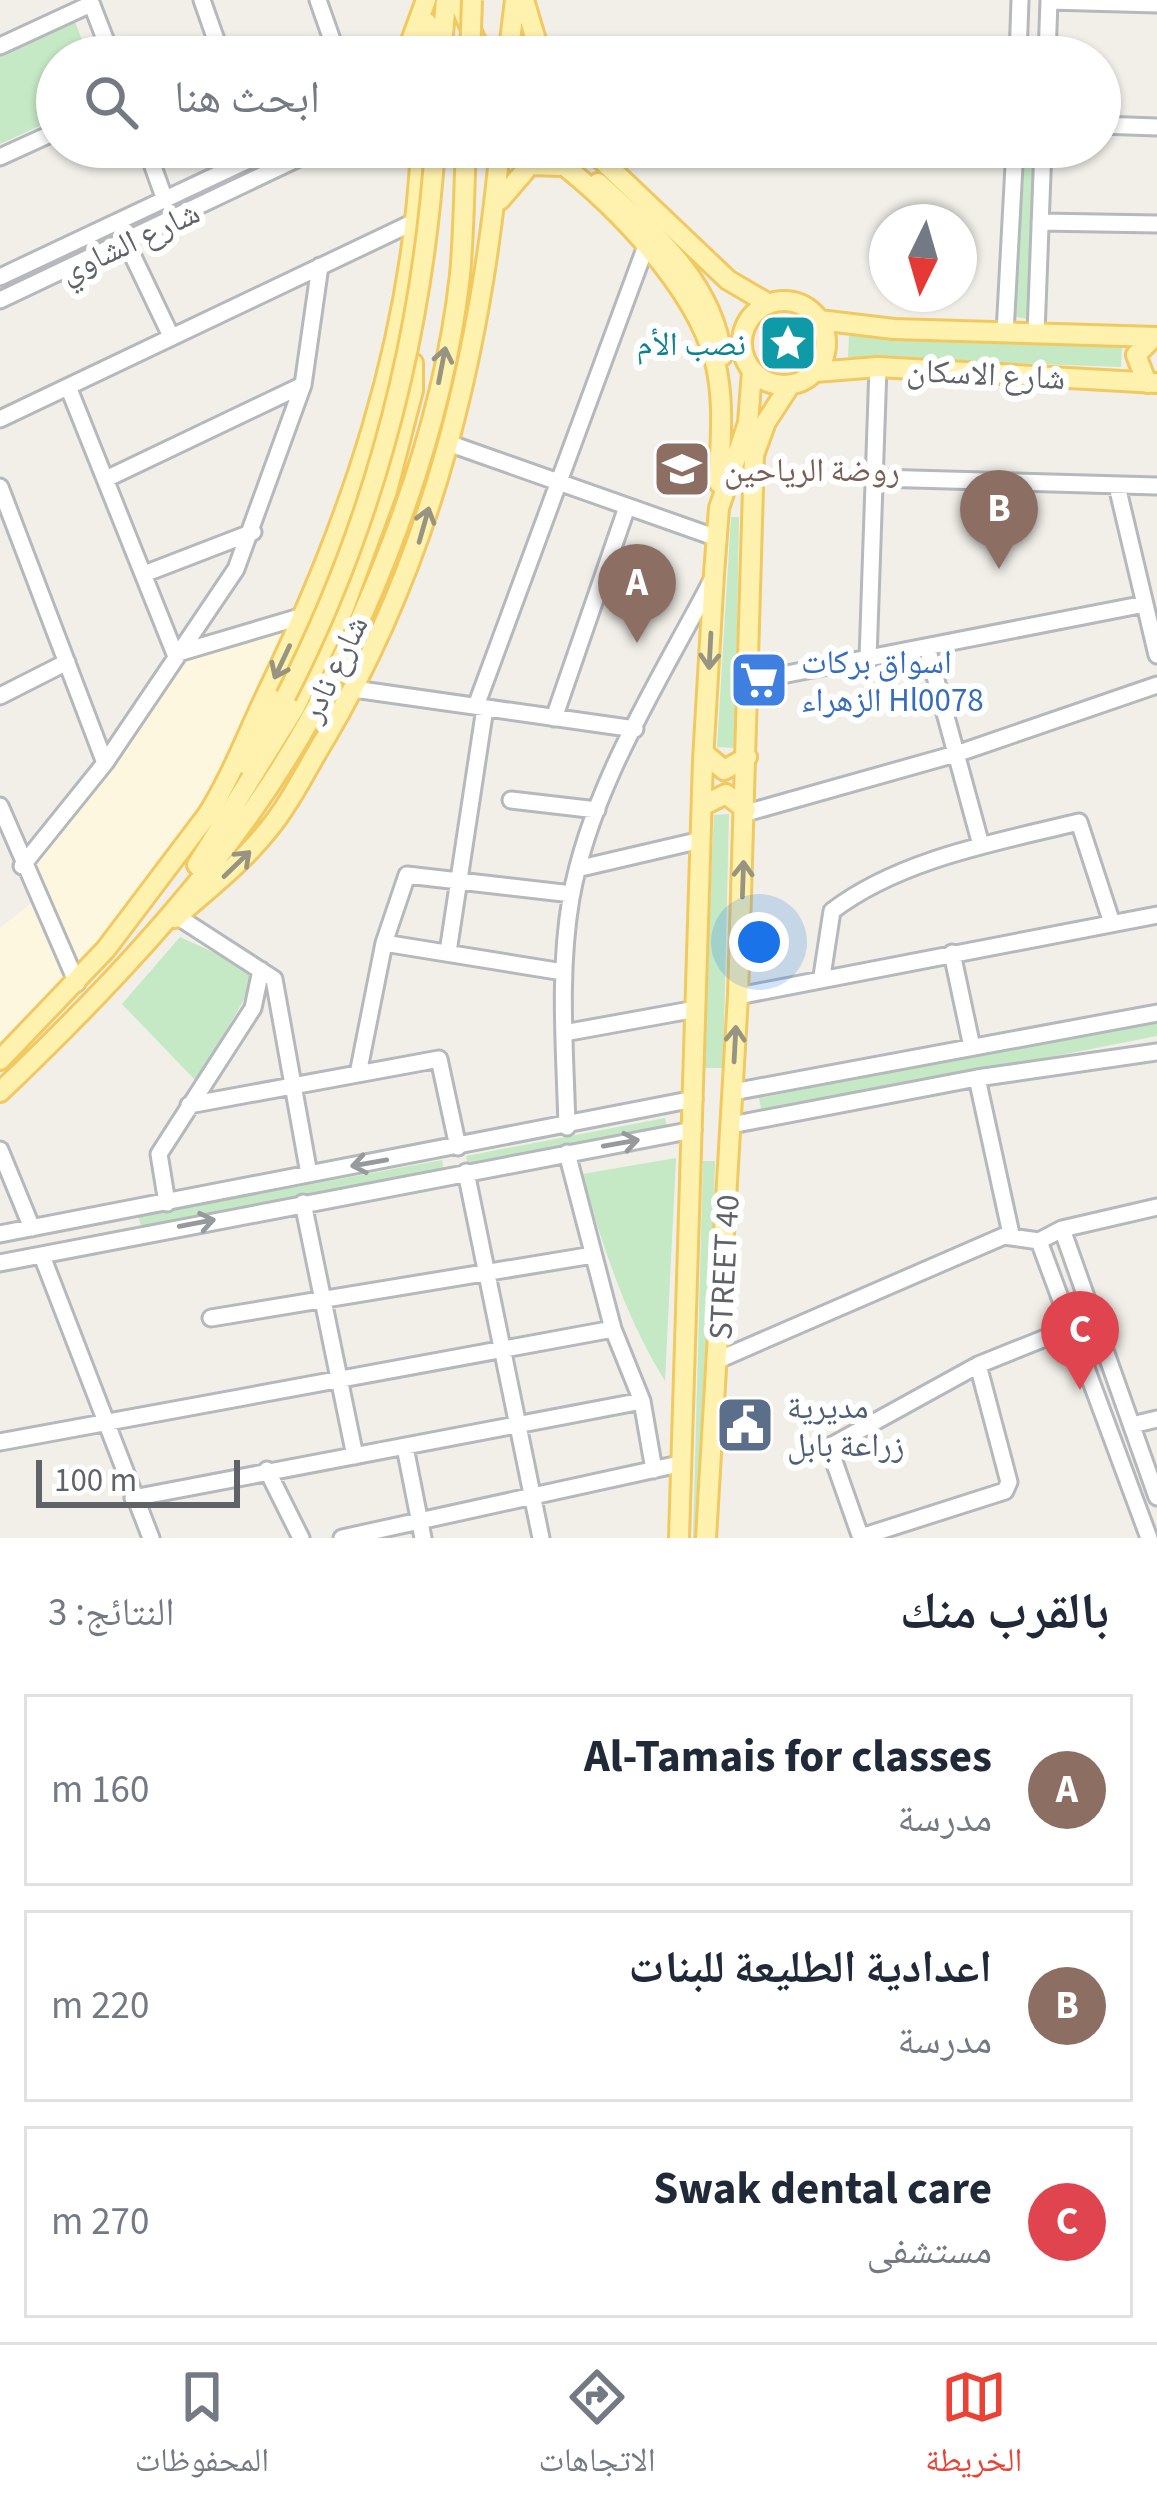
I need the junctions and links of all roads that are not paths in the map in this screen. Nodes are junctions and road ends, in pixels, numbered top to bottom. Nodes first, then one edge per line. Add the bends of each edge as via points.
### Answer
1 (202, 0) edge
2 (318, 0) edge
3 (427, 0) edge
4 (446, 0) edge
5 (458, 0) edge
6 (472, 0) edge
7 (514, 0) edge
8 (524, 0) edge
9 (1020, 0) edge
10 (1049, 1) edge
11 (91, 2) edge
12 (1157, 4) edge
13 (104, 36) edge
14 (215, 36) edge
15 (331, 36) edge
16 (413, 36) edge
17 (426, 36) edge
18 (443, 36) edge
19 (471, 36) edge
20 (474, 36) edge
21 (510, 36) edge
22 (535, 36) edge
23 (1019, 36) edge
24 (1048, 36) edge
25 (0, 46) edge
26 (1121, 126) edge
27 (1157, 127) edge
28 (36, 141) edge
29 (0, 157) edge
30 (154, 168) edge
31 (225, 168) edge
32 (280, 168) edge
33 (414, 168) edge
34 (420, 168) edge
35 (433, 168) edge
36 (465, 168) edge
37 (498, 168) edge
38 (527, 168) edge
39 (560, 168) edge
40 (565, 168) edge
41 (579, 168) edge
42 (1014, 168) edge
43 (1042, 168) edge
44 (612, 169) edge
45 (567, 170) junction
46 (419, 189) junction
47 (165, 200) junction
48 (416, 220) junction
49 (1040, 222) junction
50 (1157, 224) edge
51 (492, 227) junction
52 (86, 238) junction
53 (650, 239) junction
54 (127, 244) junction
55 (55, 253) junction
56 (95, 258) junction
57 (320, 266) junction
58 (65, 271) junction
59 (0, 277) edge
60 (0, 300) edge
61 (769, 304) junction
62 (818, 320) junction
63 (1005, 333) junction
64 (170, 334) junction
65 (1036, 334) junction
66 (1156, 337) edge
67 (878, 367) junction
68 (752, 371) junction
69 (814, 372) junction
70 (389, 374) junction
71 (1152, 383) edge
72 (303, 385) junction
73 (790, 385) junction
74 (69, 389) junction
75 (0, 419) edge
76 (448, 443) junction
77 (878, 478) junction
78 (106, 479) junction
79 (555, 482) junction
80 (1117, 486) junction
81 (1157, 486) edge
82 (0, 487) edge
83 (627, 507) junction
84 (718, 508) junction
85 (254, 532) junction
86 (718, 538) junction
87 (145, 574) junction
88 (714, 574) junction
89 (1145, 604) junction
90 (303, 616) junction
91 (927, 647) junction
92 (176, 654) junction
93 (1157, 655) edge
94 (868, 659) junction
95 (67, 662) junction
96 (751, 681) junction
97 (1157, 686) edge
98 (355, 688) junction
99 (0, 696) edge
100 (480, 707) junction
101 (554, 718) junction
102 (635, 729) junction
103 (704, 753) junction
104 (959, 753) junction
105 (747, 757) junction
106 (105, 763) junction
107 (512, 800) dead end
108 (0, 806) edge
109 (702, 806) junction
110 (597, 810) junction
111 (746, 812) junction
112 (206, 817) junction
113 (701, 840) junction
114 (981, 845) junction
115 (22, 866) junction
116 (580, 868) junction
117 (461, 879) junction
118 (572, 894) junction
119 (174, 911) junction
120 (1157, 915) edge
121 (1112, 923) junction
122 (384, 943) junction
123 (448, 952) junction
124 (952, 952) junction
125 (261, 970) junction
126 (563, 972) junction
127 (822, 976) junction
128 (77, 983) junction
129 (738, 996) junction
130 (696, 1009) junction
131 (1157, 1013) edge
132 (564, 1034) junction
133 (973, 1046) junction
134 (1157, 1052) edge
135 (0, 1060) edge
136 (358, 1074) junction
137 (977, 1078) junction
138 (293, 1087) junction
139 (0, 1092) edge
140 (733, 1092) junction
141 (694, 1099) junction
142 (189, 1106) junction
143 (731, 1124) junction
144 (567, 1127) junction
145 (693, 1130) junction
146 (451, 1148) junction
147 (0, 1150) edge
148 (567, 1153) junction
149 (458, 1173) junction
150 (309, 1174) junction
151 (167, 1203) junction
152 (303, 1203) junction
153 (1157, 1207) edge
154 (136, 1208) junction
155 (98, 1215) junction
156 (32, 1228) junction
157 (1062, 1228) junction
158 (0, 1234) edge
159 (140, 1234) junction
160 (1011, 1234) junction
161 (106, 1241) junction
162 (1039, 1241) junction
163 (593, 1255) junction
164 (42, 1256) junction
165 (0, 1263) edge
166 (487, 1272) junction
167 (688, 1296) junction
168 (721, 1297) junction
169 (322, 1299) junction
170 (211, 1318) dead end
171 (1070, 1328) junction
172 (613, 1329) junction
173 (503, 1352) junction
174 (718, 1360) junction
175 (978, 1365) junction
176 (339, 1380) junction
177 (642, 1401) junction
178 (1157, 1419) edge
179 (104, 1424) junction
180 (1132, 1425) junction
181 (518, 1426) junction
182 (0, 1442) edge
183 (405, 1447) junction
184 (355, 1456) junction
185 (680, 1464) junction
186 (267, 1470) junction
187 (654, 1470) junction
188 (532, 1495) junction
189 (1157, 1497) edge
190 (134, 1498) junction
191 (419, 1520) junction
192 (151, 1538) edge
193 (301, 1538) edge
194 (342, 1538) edge
195 (423, 1538) edge
196 (541, 1538) edge
197 (679, 1538) edge
198 (706, 1538) edge
199 (861, 1538) edge
200 (1149, 1538) edge

1 - 14 street
2 - 15 street
3 - 16 main road
3 - 17 main road
4 - 18 main road
5 - 20 main road, bridge
6 - 19 main road, bridge
7 - 21 main road
8 - 22 main road
9 - 23 street
10 - 12 street
10 - 24 street
11 - 13 street
11 - 25 street
26 - 27 street
28 - 29 street
30 - 47 street
31 - 47 street, شارع الشاوي
32 - 54 street, شارع الشاوي
33 - 46 main road
34 - 46 main road
35 - 112 main road, شارع نادر, bridge via 389,439 334,596 286,696
119 -> 36 main road, شارع نادر via 248,817 355,625 426,434 459,278
37 - 51 main road
38 - 51 main road via 501,196
39 - 45 main road
40 - 45 main road
41 - 53 main road
42 - 63 street
43 - 49 street
44 - 61 main road via 728,280
45 - 53 main road
46 - 48 main road
47 - 52 street, شارع الشاوي
48 - 57 street
48 - 70 main road
49 - 50 street
49 - 65 street
51 - 76 main road
52 - 55 street, شارع الشاوي
52 - 56 street via 84,252
53 - 79 street
53 - 84 main road, STREET 40 via 684,266 717,325
54 - 56 street, شارع الشاوي
54 - 64 street
55 - 58 street via 66,258
55 - 59 street, شارع الشاوي
56 - 58 street, شارع الشاوي
57 - 64 street
57 - 72 street
58 - 60 street, شارع الشاوي
61 - 62 main road via 796,304
61 - 68 main road via 743,333
62 - 63 main road, شارع الاسكان
62 - 69 main road via 826,346
63 - 65 main road, شارع الاسكان
64 - 74 street
65 - 66 main road, شارع الاسكان
66 - 71 main road via 1136,355
67 - 69 main road, شارع الاسكان
67 - 71 main road, شارع الاسكان
67 - 77 street
68 - 73 main road
68 - 84 main road via 748,423
69 - 73 main road
70 - 90 main road via 358,482
70 - 119 main road via 398,358 413,363 413,390 344,608
72 - 78 street
72 - 85 street
73 - 96 main road, STREET 40 via 754,455
74 - 75 street
74 - 78 street
76 - 79 street
98 -> 76 main road via 397,605
77 - 80 street
77 - 94 street
78 - 87 street
79 - 83 street
79 - 100 street
80 - 81 street
80 - 89 street
82 - 95 street
83 - 86 street
83 - 101 street
84 - 86 main road, STREET 40
85 - 87 street
85 - 92 street
86 - 88 main road, STREET 40
87 - 92 street
88 - 102 street
88 -> 103 main road, STREET 40
89 - 91 street
89 - 93 street
90 - 92 street
90 -> 112 main road
91 - 94 street
91 - 104 street
92 - 106 street
94 - 96 street
95 - 99 street
95 - 106 street
96 - 105 main road, STREET 40
97 - 104 street
98 - 100 street
119 -> 98 main road via 270,828
100 - 101 street
100 - 117 street
101 - 102 street
102 - 110 street
103 - 105 main road via 724,770
103 - 109 main road, STREET 40
104 - 111 street
104 - 114 street
105 - 111 main road, STREET 40
106 - 115 street
107 - 110 street
108 - 115 street
109 - 111 main road via 721,793
109 - 113 main road, STREET 40
110 - 116 street
129 -> 111 main road, STREET 40
112 - 128 main road, شارع نادر
113 - 116 street
113 - 130 main road, STREET 40
114 - 121 street via 1079,822
114 - 127 street via 861,889 832,911
115 - 128 street
116 - 118 street
117 - 118 street
117 - 122 street via 407,875
117 - 123 street
118 - 126 street
119 - 125 street
119 - 139 main road
120 - 121 street
121 - 124 street
122 - 123 street
122 - 136 street
123 - 126 street
124 - 127 street
124 - 133 street
125 - 138 street via 274,979
125 - 142 street via 253,1008
126 - 132 street
127 - 129 street
128 - 135 main road, شارع نادر
140 -> 129 main road, STREET 40
130 - 132 street
130 - 141 main road, STREET 40
131 - 133 street
132 - 144 street
133 - 140 street
134 - 137 street
136 - 138 street
136 - 146 street via 439,1059
137 - 143 street
137 - 160 street
138 - 142 street
138 - 150 street
140 - 143 main road, STREET 40
141 - 144 street
141 - 145 main road, STREET 40
142 - 151 street via 158,1154
143 - 168 main road, STREET 40
144 - 146 street
148 -> 145 street
145 - 167 main road, STREET 40
146 - 149 street
146 -> 150 street
147 - 156 street
148 - 149 street
148 - 163 street
149 - 152 street
149 - 166 street
150 - 151 street
151 - 154 street
159 -> 152 street
152 - 169 street
153 - 157 street
154 - 155 street
154 - 159 street
155 - 156 street
155 - 161 street
156 - 158 street
157 - 162 street
157 - 180 street
159 - 161 street
160 - 162 street
160 - 174 street
161 - 164 street
162 - 171 street
163 - 166 street
163 - 172 street
164 - 165 street
164 - 179 street
166 - 169 street
166 - 173 street
167 - 168 main road via 702,1304
167 - 185 main road, STREET 40
168 - 174 main road, STREET 40
169 - 170 street
169 - 176 street
171 - 175 street
171 - 200 street
172 - 173 street
172 - 177 street
173 - 176 street
173 - 181 street
174 - 198 main road, STREET 40
175 - 199 street via 829,1447
175 - 199 street via 1008,1487
176 - 179 street
176 - 184 street
177 - 181 street
177 - 187 street
178 - 180 street
179 - 182 street
179 - 190 street
180 - 189 street
181 - 183 street
181 - 188 street
183 - 184 street
183 - 191 street
184 - 186 street
185 - 187 street
185 - 197 main road, STREET 40
186 - 190 street
186 - 193 street
187 - 188 street
188 - 191 street
188 - 196 street
190 - 192 street
191 - 194 street
191 - 195 street

